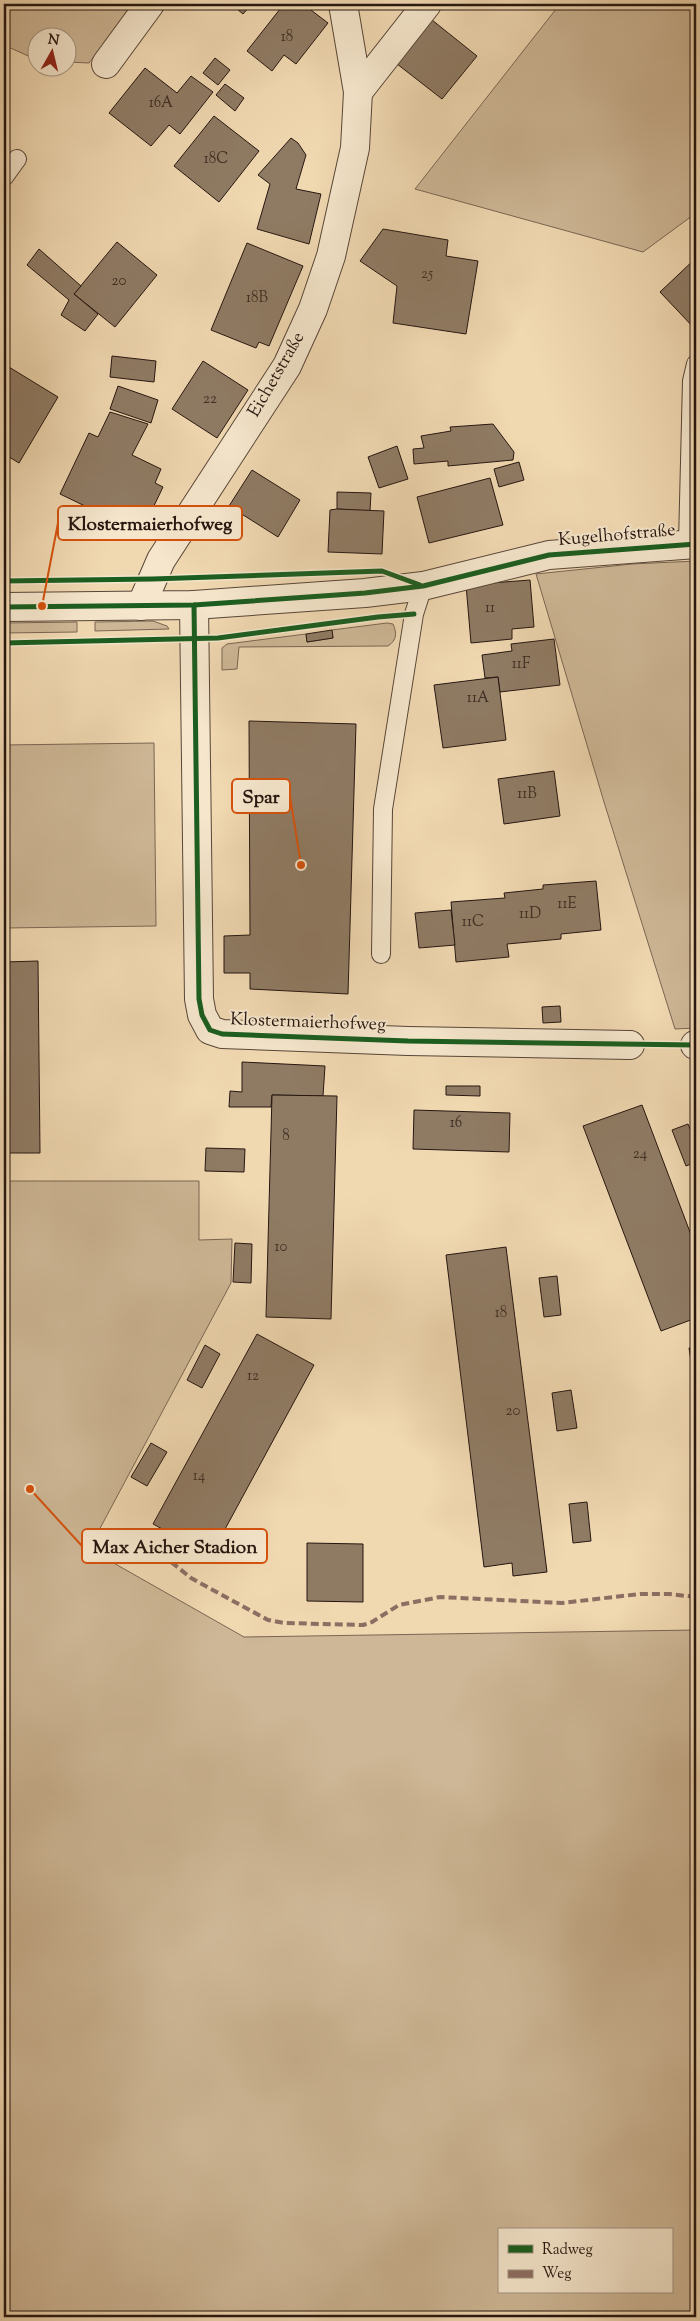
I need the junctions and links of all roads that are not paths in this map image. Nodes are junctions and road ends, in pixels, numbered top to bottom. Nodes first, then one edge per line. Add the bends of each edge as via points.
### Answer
1 (150, 4) edge
2 (343, 4) edge
3 (427, 4) edge
4 (106, 64) dead end
5 (358, 92) junction
6 (17, 159) dead end
7 (4, 177) edge
8 (696, 364) edge
9 (692, 544) edge
10 (422, 586) junction
11 (194, 605) junction
12 (141, 606) junction
13 (4, 607) edge
14 (381, 954) dead end
15 (630, 1044) dead end

1 - 4 street
2 - 5 street, Eichetstraße
3 - 5 street
5 - 12 street, Eichetstraße via 355,148 331,256 313,309 287,366 161,560
6 - 7 lane
8 - 9 lane, Kugelhofstraße via 692,381
9 - 10 street, Kugelhofstraße via 549,555
10 - 11 street, Kugelhofstraße via 298,599
10 - 14 lane via 414,614 383,808
11 - 12 street, Kugelhofstraße
11 - 15 street, Klostermaierhofweg via 199,999 202,1016 210,1030 222,1034 408,1041
12 - 13 street, Kugelhofstraße

